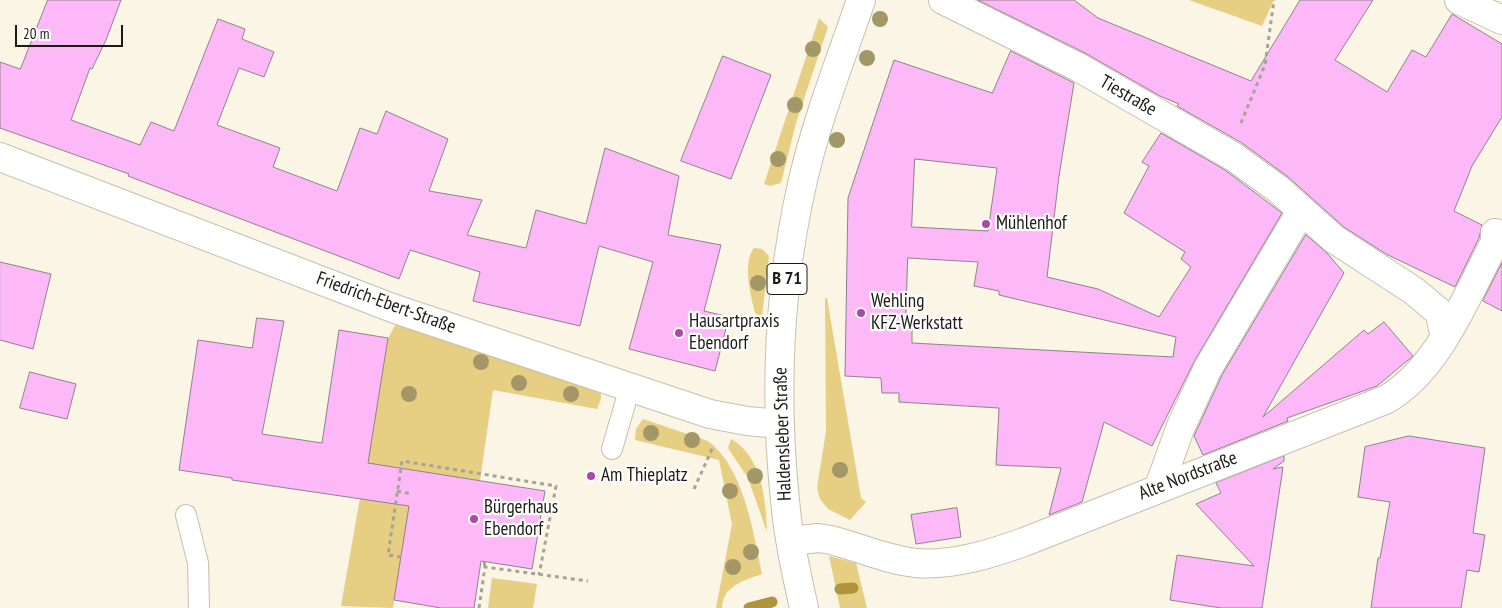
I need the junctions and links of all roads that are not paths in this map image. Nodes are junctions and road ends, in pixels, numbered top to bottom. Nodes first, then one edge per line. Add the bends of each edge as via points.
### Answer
1 (861, 0) edge
2 (943, 0) edge
3 (1459, 0) edge
4 (1502, 20) edge
5 (0, 157) edge
6 (1302, 210) junction
7 (1495, 233) dead end
8 (1445, 336) junction
9 (630, 387) junction
10 (780, 424) junction
11 (612, 449) dead end
12 (1159, 487) junction
13 (186, 515) dead end
14 (791, 541) junction
15 (199, 608) edge
16 (804, 608) edge

1 - 10 street, Haldensleber Straße / B 71 via 803,181 784,308
2 - 6 street, Tiestraße via 1078,67 1228,154 1271,183
3 - 4 street
5 - 9 street, Friedrich-Ebert-Straße via 395,309
6 - 8 street, Tiestraße via 1334,238 1402,281 1439,312
6 - 12 street via 1208,368 1181,426
7 - 8 street, Alte Nordstraße via 1495,242
8 - 12 street, Alte Nordstraße via 1425,369 1394,395
9 - 10 street, Friedrich-Ebert-Straße via 724,417
9 - 11 lane
10 - 14 street, Haldensleber Straße / B 71 via 784,500
12 - 14 street, Alte Nordstraße via 1024,542 949,562 916,563 818,538
13 - 15 lane via 198,563
14 - 16 street, Haldensleber Straße / B 71

